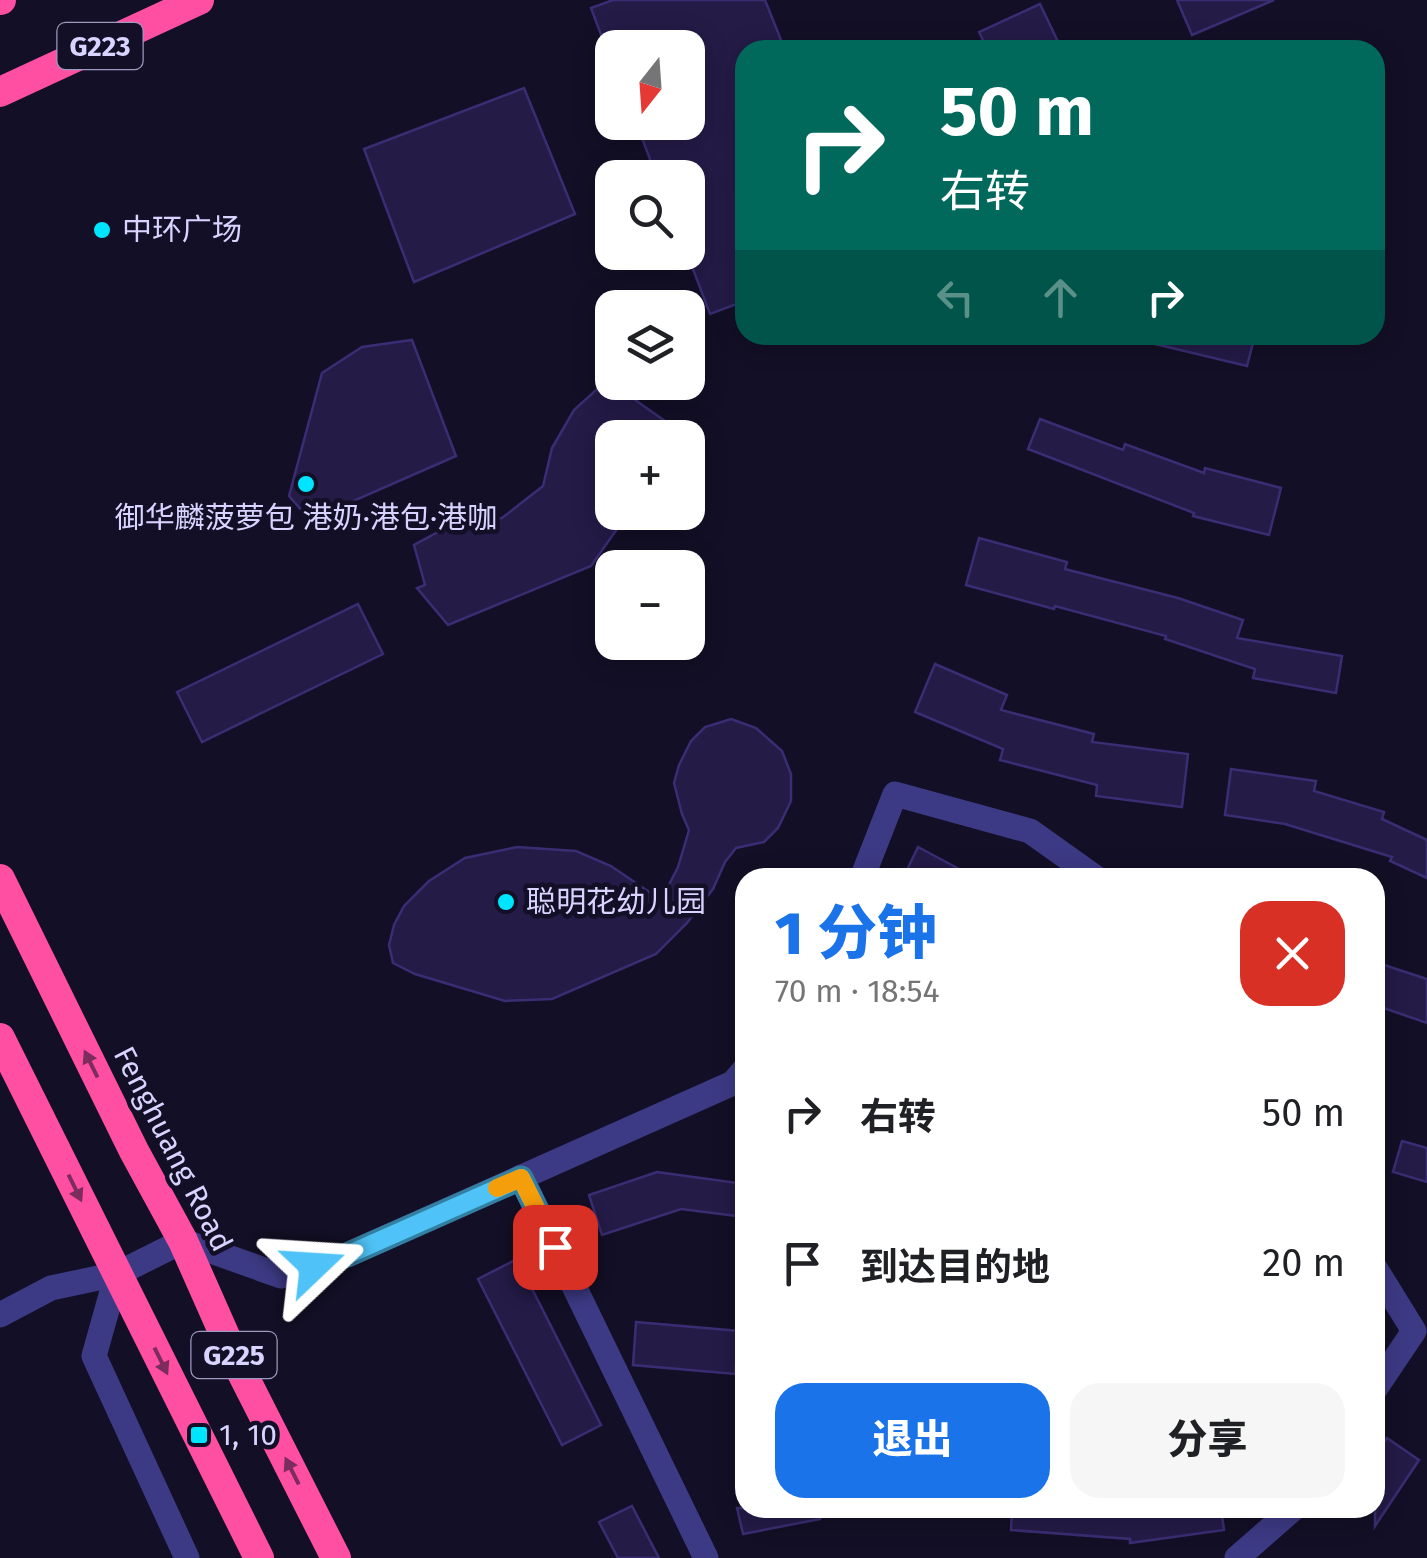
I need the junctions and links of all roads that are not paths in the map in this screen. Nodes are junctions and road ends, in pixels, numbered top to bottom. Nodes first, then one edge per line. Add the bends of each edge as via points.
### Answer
1 (199, 0) edge
2 (0, 92) edge
3 (866, 868) edge
4 (1082, 868) edge
5 (0, 879) edge
6 (0, 1038) edge
7 (735, 1082) edge
8 (521, 1178) junction
9 (183, 1241) junction
10 (118, 1274) junction
11 (1385, 1284) edge
12 (0, 1315) edge
13 (1385, 1374) edge
14 (1282, 1518) edge
15 (187, 1558) edge
16 (259, 1558) edge
17 (336, 1558) edge
18 (706, 1558) edge
19 (1236, 1558) edge

1 - 2 highway, G223
3 - 4 street via 895,794 1030,831
9 -> 5 highway, Fenghuang Road / G225
6 -> 10 highway, G225
7 - 8 street
8 - 9 street via 347,1255 281,1276
8 - 18 street
9 - 10 street
17 -> 9 highway, Fenghuang Road / G225
10 - 12 street via 51,1288
10 - 15 street via 94,1356
10 -> 16 highway, G225
11 - 13 street via 1414,1331
14 - 19 street

